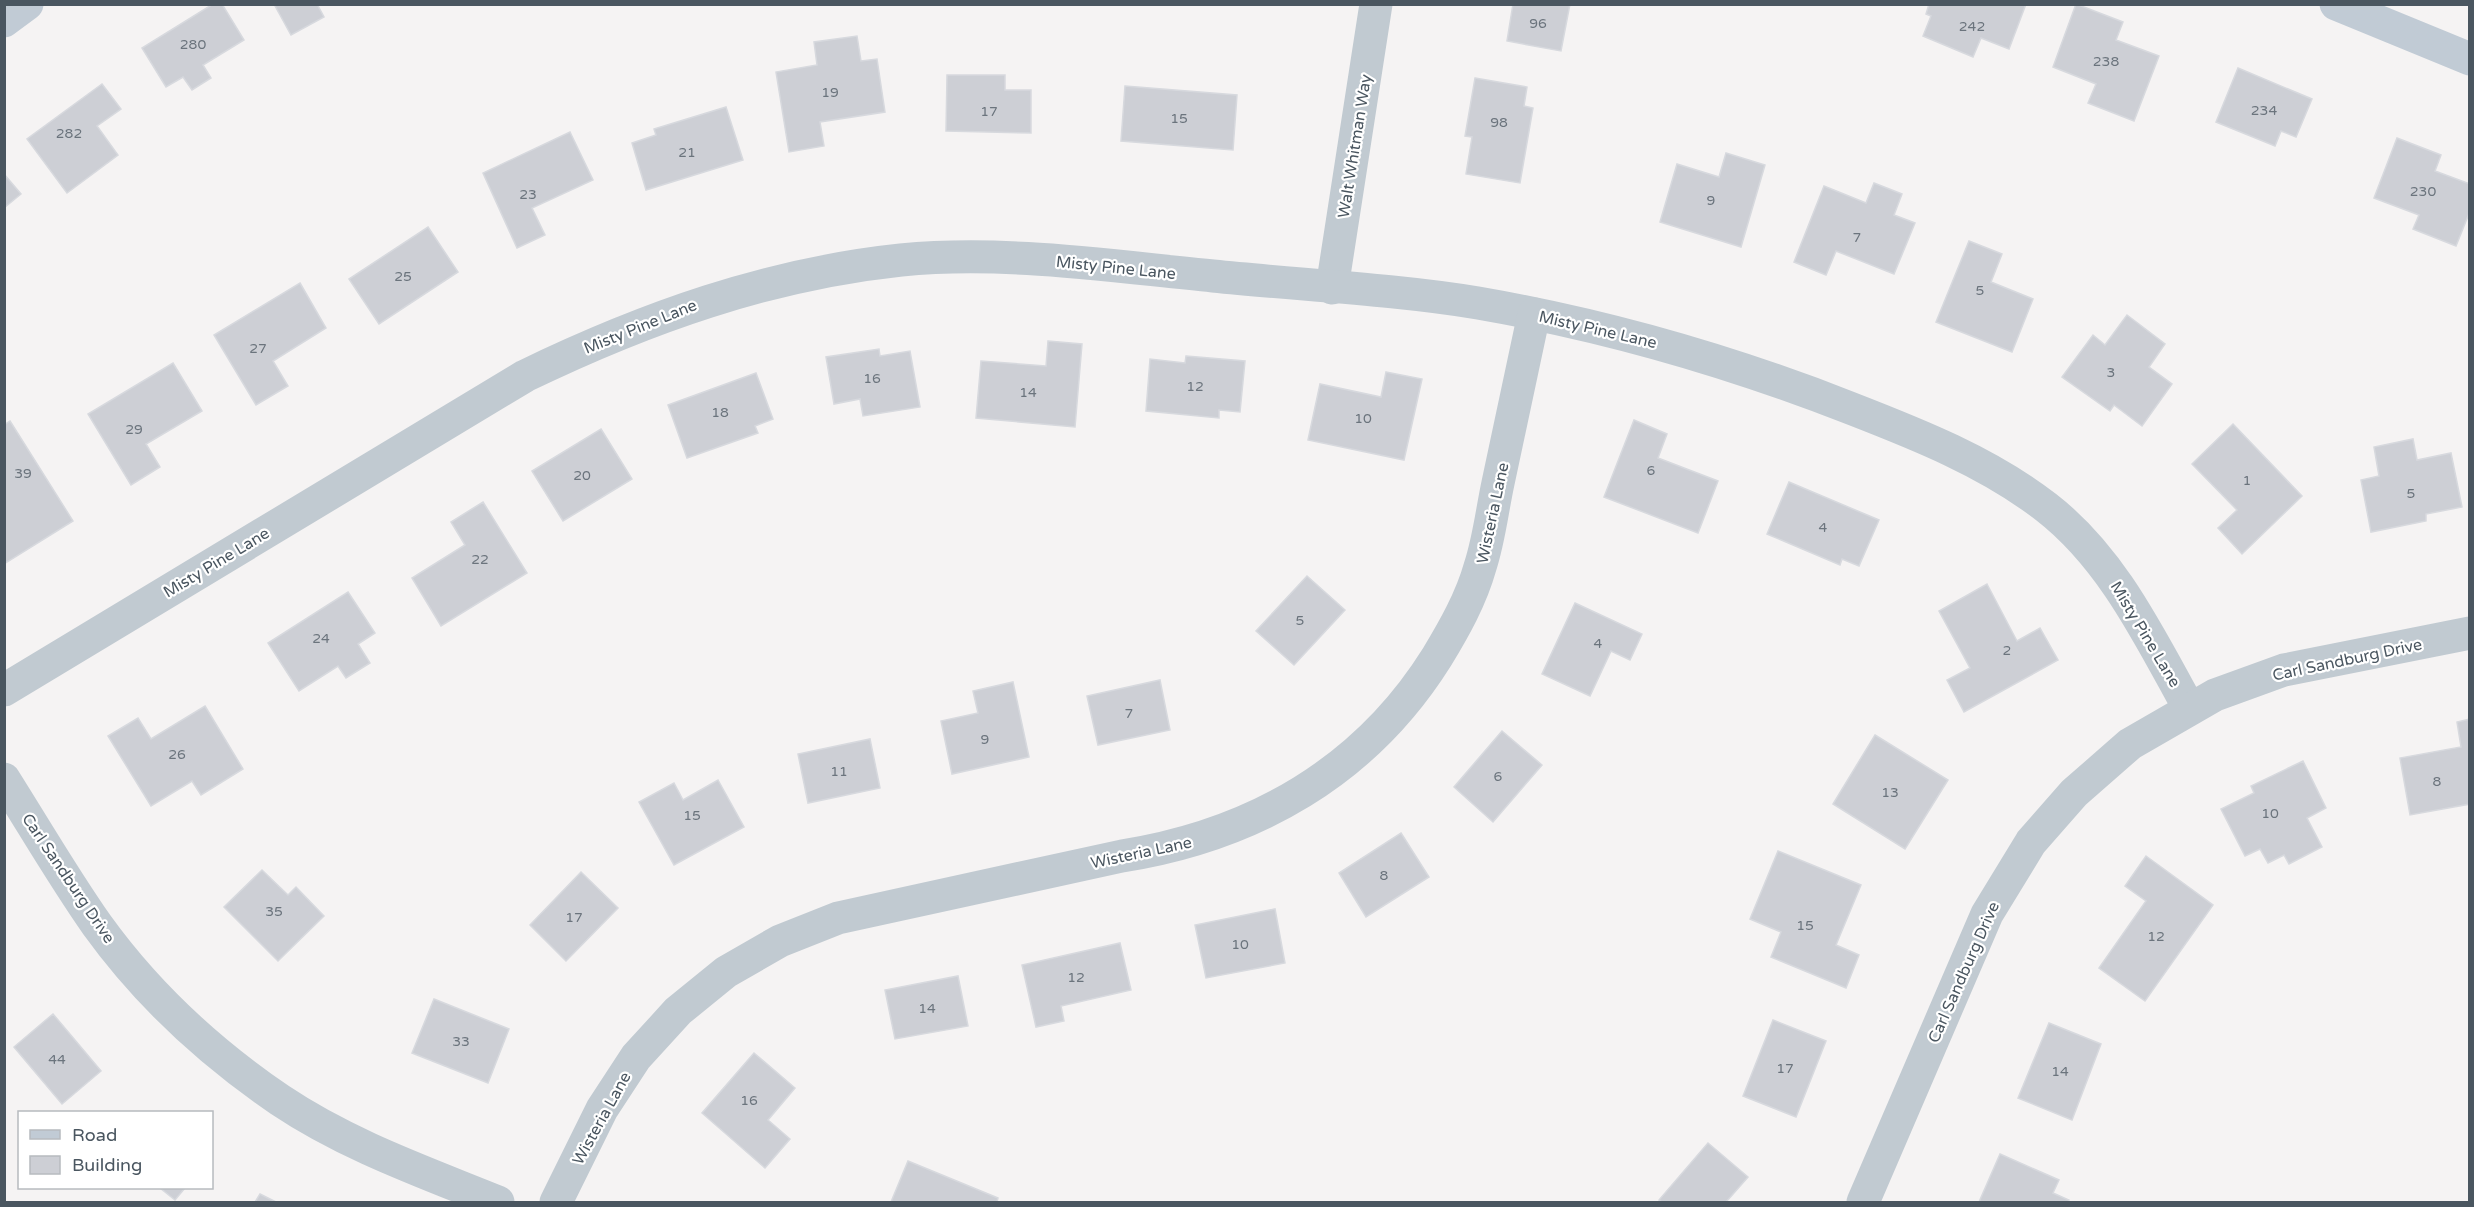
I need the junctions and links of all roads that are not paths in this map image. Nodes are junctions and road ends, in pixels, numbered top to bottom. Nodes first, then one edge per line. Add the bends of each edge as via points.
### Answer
1 (27, 4) edge
2 (1376, 4) edge
3 (2336, 4) edge
4 (4, 21) edge
5 (2469, 59) edge
6 (1332, 288) junction
7 (1534, 314) junction
8 (2469, 633) edge
9 (4, 690) edge
10 (2189, 708) junction
11 (4, 779) edge
12 (498, 1203) edge
13 (556, 1203) edge
14 (1863, 1203) edge

1 - 4 street
2 - 6 street, Walt Whitman Way
3 - 5 street
6 - 7 street, Misty Pine Lane via 1474,303
6 - 9 street, Misty Pine Lane via 1003,256 901,260 799,276 699,302 603,339 525,376
7 - 10 street, Misty Pine Lane via 1659,343 1780,381 1898,427 1999,474 2048,509 2087,546 2124,593
7 - 13 street, Wisteria Lane via 1480,568 1454,629 1419,686 1375,736 1330,774 1280,807 1219,834 1161,850 838,918 780,941 735,966 678,1011 636,1057 602,1109
8 - 10 street, Carl Sandburg Drive via 2284,670
10 - 14 street, Carl Sandburg Drive via 2130,744 2074,793 2031,842 1987,914
11 - 12 street, Carl Sandburg Drive via 98,927 155,994 211,1047 281,1100 369,1150

